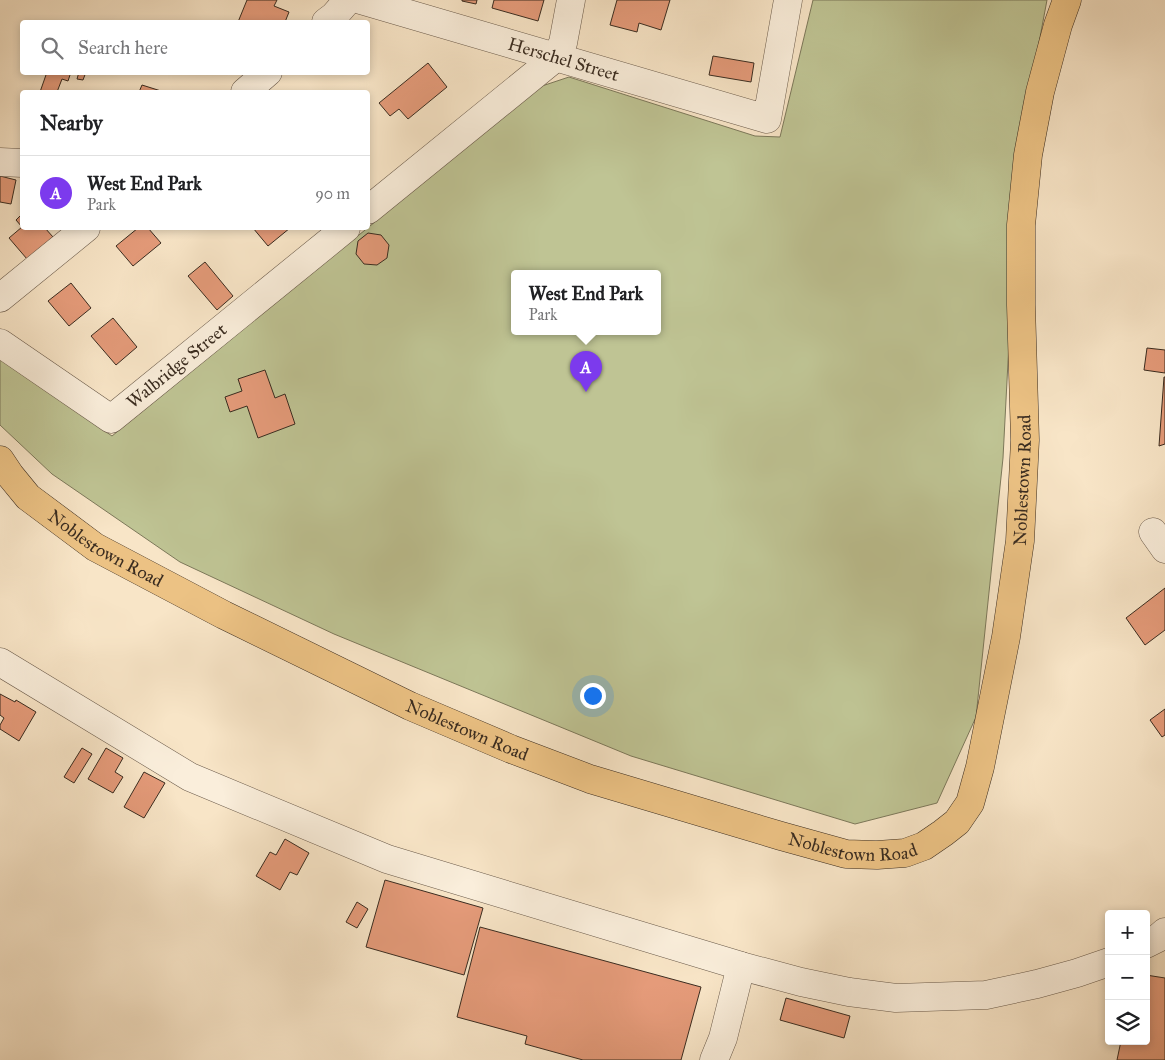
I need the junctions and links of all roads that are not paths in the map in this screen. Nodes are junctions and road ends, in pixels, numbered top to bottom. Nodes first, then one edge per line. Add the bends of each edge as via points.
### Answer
1 (348, 0) edge
2 (361, 0) edge
3 (571, 0) edge
4 (788, 0) edge
5 (1067, 0) edge
6 (329, 20) edge
7 (555, 58) junction
8 (265, 75) edge
9 (247, 90) edge
10 (0, 162) edge
11 (20, 164) edge
12 (370, 208) edge
13 (84, 230) edge
14 (344, 230) edge
15 (0, 298) edge
16 (0, 343) edge
17 (0, 460) edge
18 (0, 662) edge
19 (1165, 932) edge
20 (1150, 942) edge
21 (1105, 963) edge
22 (742, 966) junction
23 (714, 1060) edge

1 - 6 street
2 - 7 street, Herschel Street
3 - 7 street via 563,42
4 - 7 street, Herschel Street via 767,119
5 - 17 main road, Noblestown Road via 1040,92 1028,155 1021,225 1025,440 1020,541 1006,637 970,803 957,822 924,846 877,856 846,854 590,780 511,749 383,693 95,547 28,497
7 - 12 street
8 - 9 street
10 - 11 street
13 - 15 street
14 - 16 street, Walbridge Street via 111,418
18 - 22 street via 190,777 387,860
19 - 20 street
21 - 22 street via 986,995 896,998 849,992
22 - 23 street

